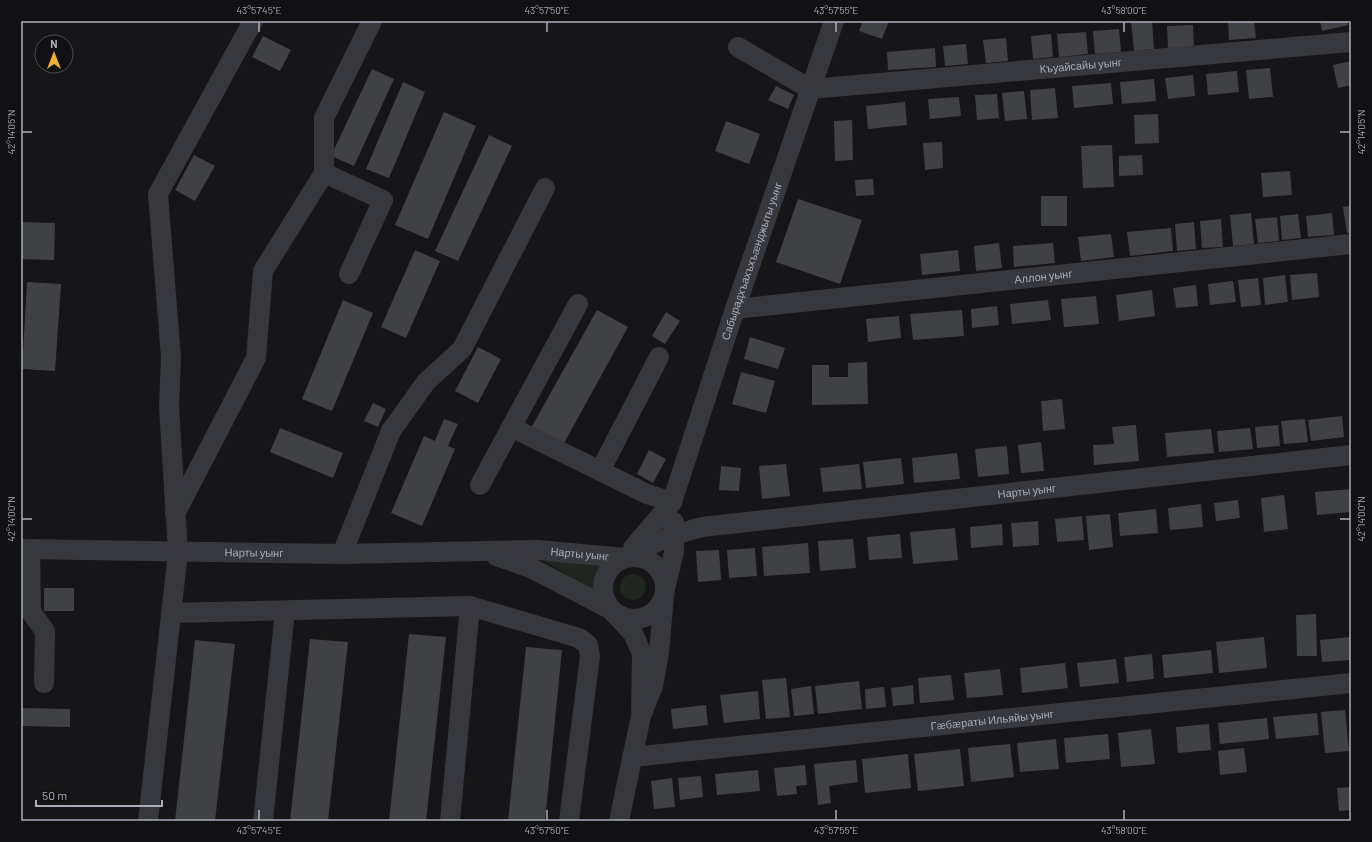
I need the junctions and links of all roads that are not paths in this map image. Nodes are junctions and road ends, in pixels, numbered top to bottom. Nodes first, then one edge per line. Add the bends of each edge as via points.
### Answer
1 (253, 21) edge
2 (372, 21) edge
3 (834, 21) edge
4 (1351, 42) edge
5 (738, 47) dead end
6 (810, 89) junction
7 (324, 173) junction
8 (545, 188) dead end
9 (1351, 244) edge
10 (349, 274) dead end
11 (578, 304) dead end
12 (735, 309) junction
13 (659, 357) dead end
14 (511, 427) junction
15 (1351, 456) edge
16 (600, 471) junction
17 (480, 485) dead end
18 (672, 502) junction
19 (175, 514) junction
20 (674, 543) junction
21 (25, 549) edge
22 (178, 552) junction
23 (486, 552) junction
24 (342, 554) junction
25 (625, 558) junction
26 (665, 591) junction
27 (470, 606) junction
28 (610, 609) junction
29 (285, 611) junction
30 (171, 613) junction
31 (44, 683) dead end
32 (1351, 683) edge
33 (641, 716) junction
34 (632, 756) junction
35 (148, 821) edge
36 (263, 821) edge
37 (450, 821) edge
38 (569, 821) edge
39 (619, 821) edge

1 - 19 street via 158,194 171,357 169,407
2 - 7 street via 324,118
3 - 6 street, Сабырадхъахъхъæнджыты уынг
4 - 6 street, Къуайсайы уынг
5 - 6 street
6 - 12 street, Сабырадхъахъхъæнджыты уынг
7 - 10 street via 383,200
7 - 19 street via 263,270 256,358
8 - 24 street via 462,349 426,382 391,431
9 - 12 street, Аллон уынг
11 - 14 street
12 - 18 street, Сабырадхъахъхъæнджыты уынг
13 - 16 street
14 - 16 street
14 - 17 street
15 - 20 street, Нарты уынг via 702,527 684,541
16 - 18 street via 647,494
18 - 20 street
18 - 25 street
19 - 22 street
20 - 25 street via 645,546
20 - 26 street
21 - 22 street, Нарты уынг
21 - 31 street via 31,612 45,631
22 - 24 street, Нарты уынг
22 - 30 street
23 - 24 street, Нарты уынг
23 - 25 street, Нарты уынг via 538,550
23 - 28 street, Нарты уынг via 531,568
25 - 26 street, Нарты уынг via 637,557 655,566 662,574
25 - 28 street, Нарты уынг via 610,568 605,576 603,586
26 - 28 street, Нарты уынг via 660,606 644,617 632,618
26 - 33 street via 653,686
27 - 29 street
27 - 37 street
27 - 38 street via 579,638 588,645 590,656
28 - 33 street via 633,633 642,654
29 - 30 street
29 - 36 street
30 - 35 street
32 - 34 street, Гæбæраты Ильяйы уынг
33 - 34 street
34 - 39 street

